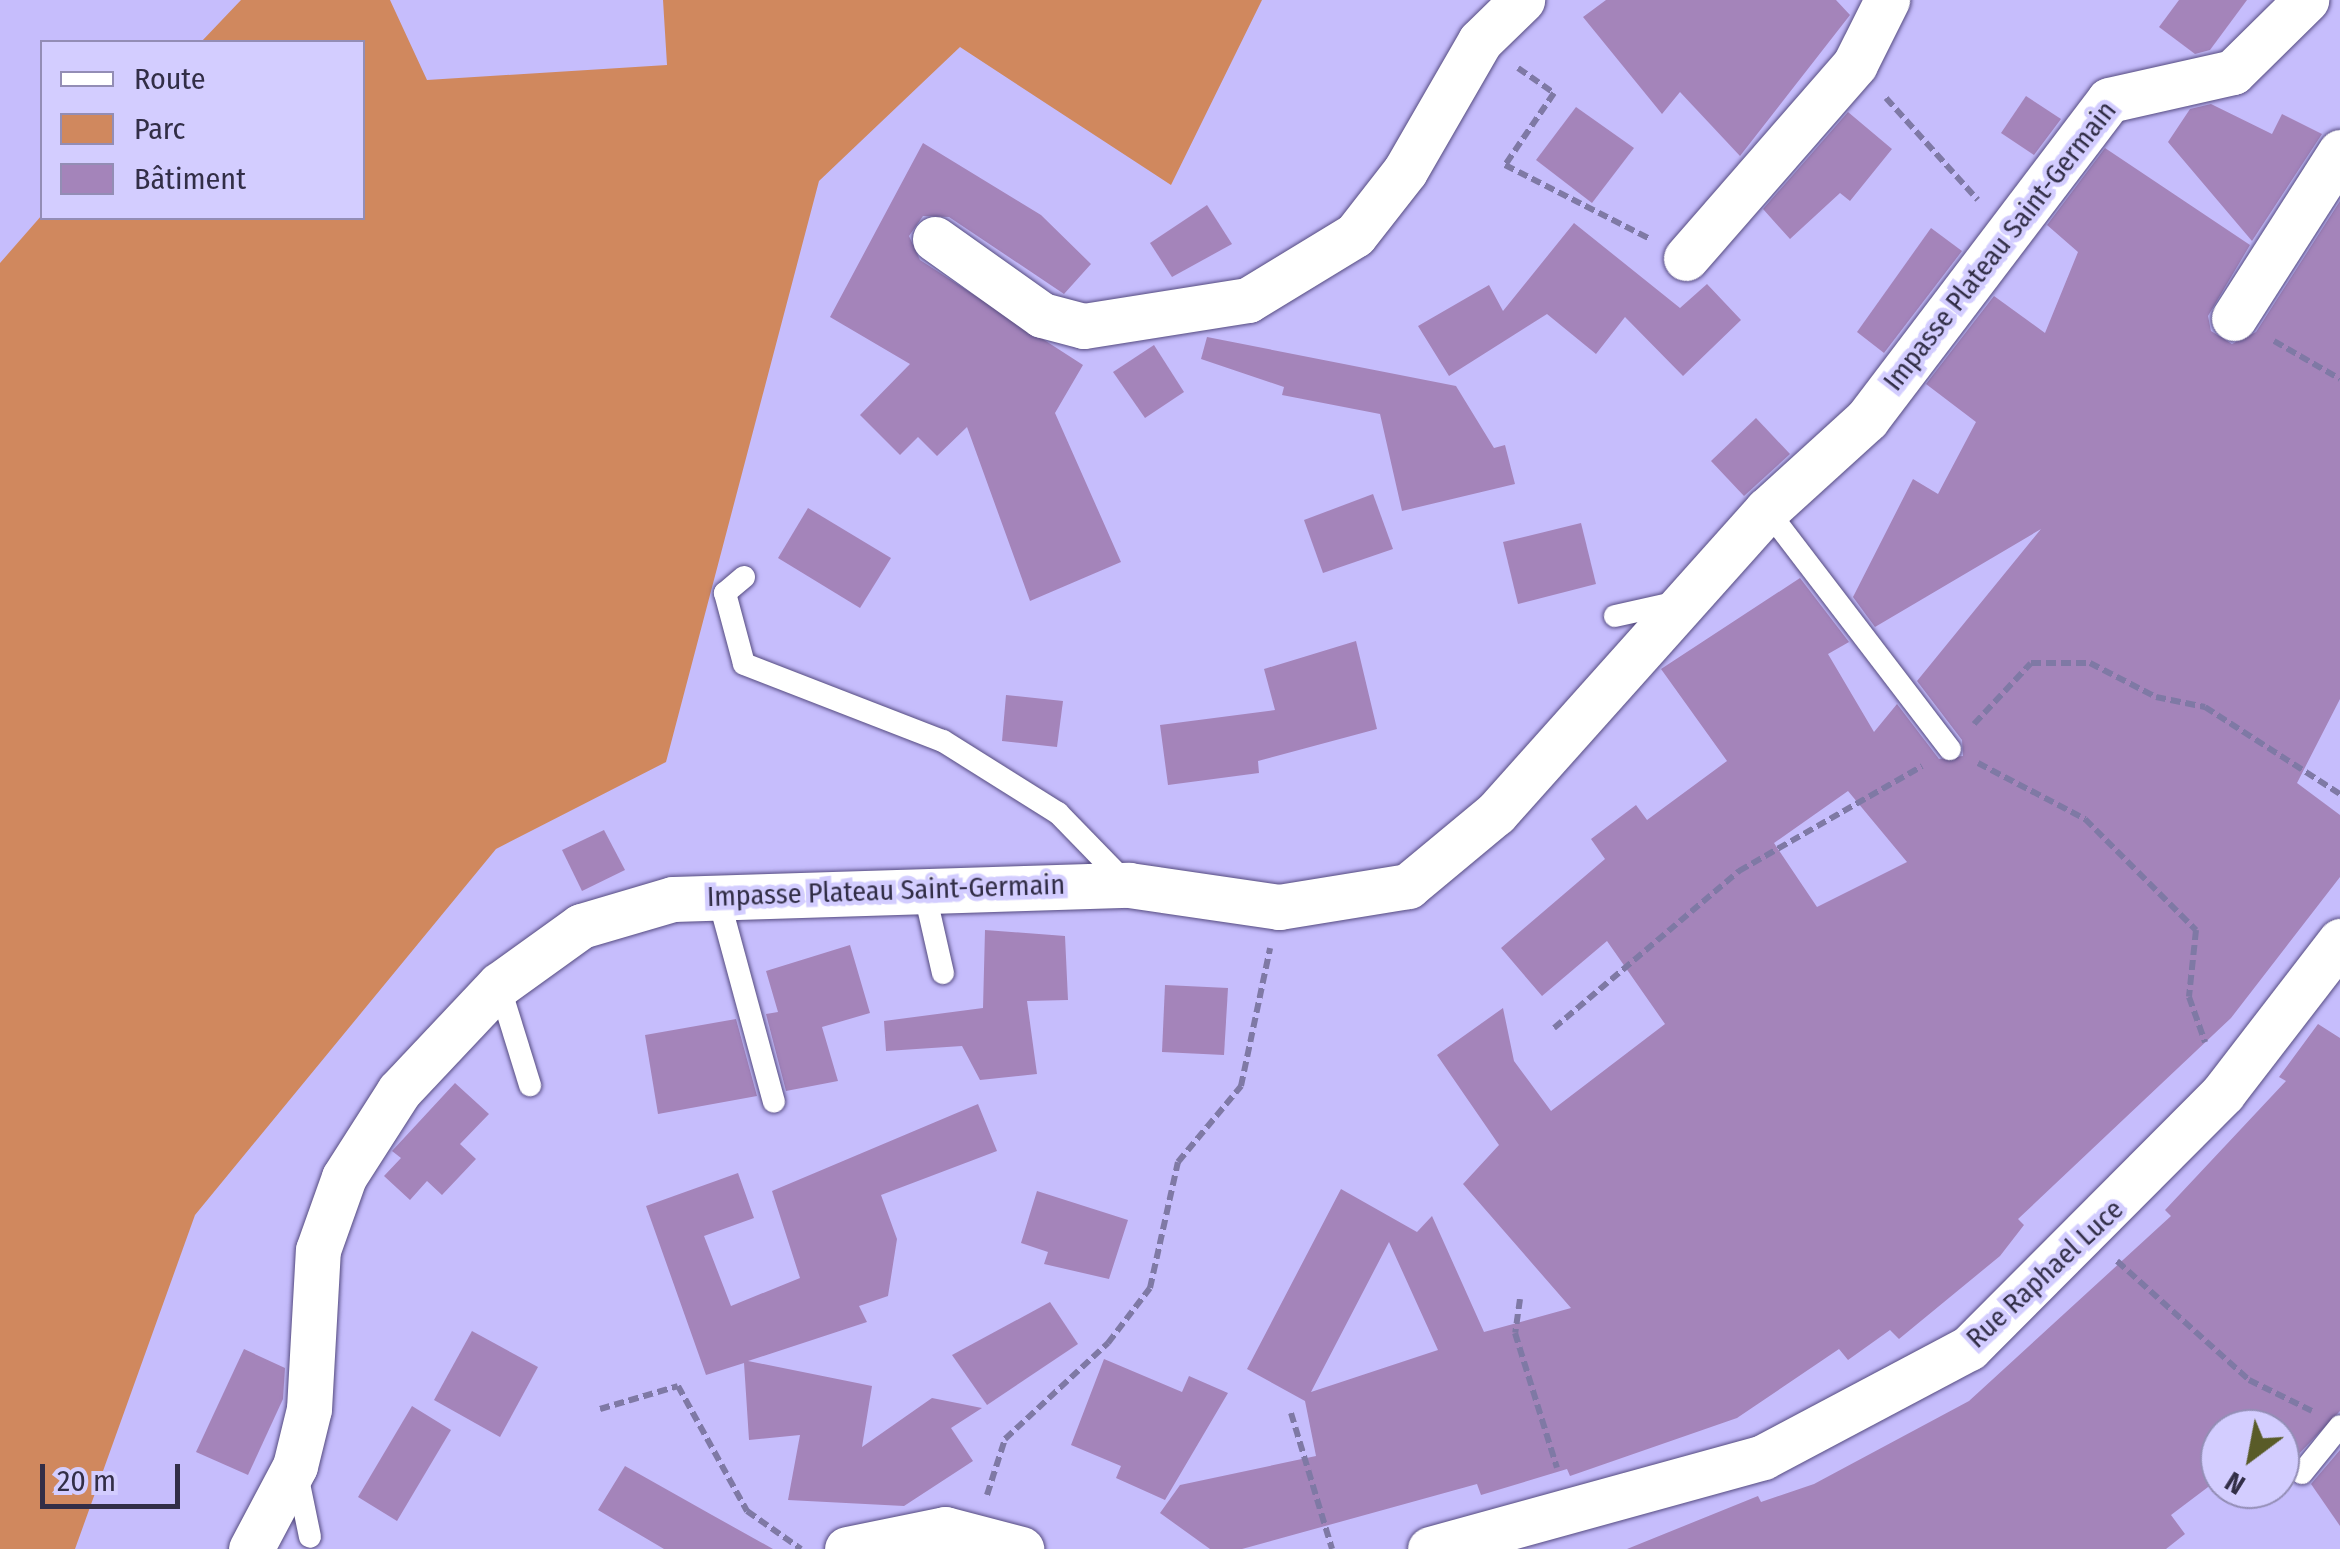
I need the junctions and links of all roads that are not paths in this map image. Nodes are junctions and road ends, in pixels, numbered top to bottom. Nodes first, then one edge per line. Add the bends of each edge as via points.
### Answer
1 (1522, 0) edge
2 (1886, 0) edge
3 (2309, 0) edge
4 (2340, 22) edge
5 (2340, 152) edge
6 (935, 238) dead end
7 (1686, 258) road end
8 (2234, 318) road end
9 (1768, 510) junction
10 (744, 577) dead end
11 (1692, 599) junction
12 (1615, 616) dead end
13 (1950, 749) road end
14 (1128, 885) junction
15 (925, 894) junction
16 (718, 896) junction
17 (2340, 942) edge
18 (943, 973) dead end
19 (499, 986) junction
20 (530, 1084) dead end
21 (774, 1102) dead end
22 (2332, 1422) edge
23 (295, 1466) junction
24 (2302, 1473) dead end
25 (310, 1537) dead end
26 (251, 1549) edge
27 (847, 1549) edge
28 (1021, 1549) edge
29 (1430, 1549) edge

1 - 6 street via 1480,41 1405,171 1355,235 1248,300 1084,326 1042,315
2 - 7 street via 1856,64
3 - 4 street
3 - 9 street, Impasse Plateau Saint-Germain via 2233,72 2109,100 1867,419
5 - 8 street
9 - 11 street, Impasse Plateau Saint-Germain
9 - 13 lane
10 - 14 lane via 725,593 744,664 943,742 1058,813
11 - 12 lane
11 - 14 street, Impasse Plateau Saint-Germain via 1436,867 1379,896 1279,908
14 - 15 street, Impasse Plateau Saint-Germain
15 - 16 street, Impasse Plateau Saint-Germain
15 - 18 lane
16 - 19 street, Impasse Plateau Saint-Germain via 626,907 581,926
16 - 21 lane
17 - 29 street, Rue Raphael Luce via 2223,1093 2090,1236 1969,1348 1763,1457
19 - 20 lane
19 - 23 street, Impasse Plateau Saint-Germain via 399,1092 344,1177 318,1250 309,1408
22 - 24 lane
23 - 25 lane
23 - 26 street, Impasse Plateau Saint-Germain
27 - 28 street via 919,1530 974,1534

